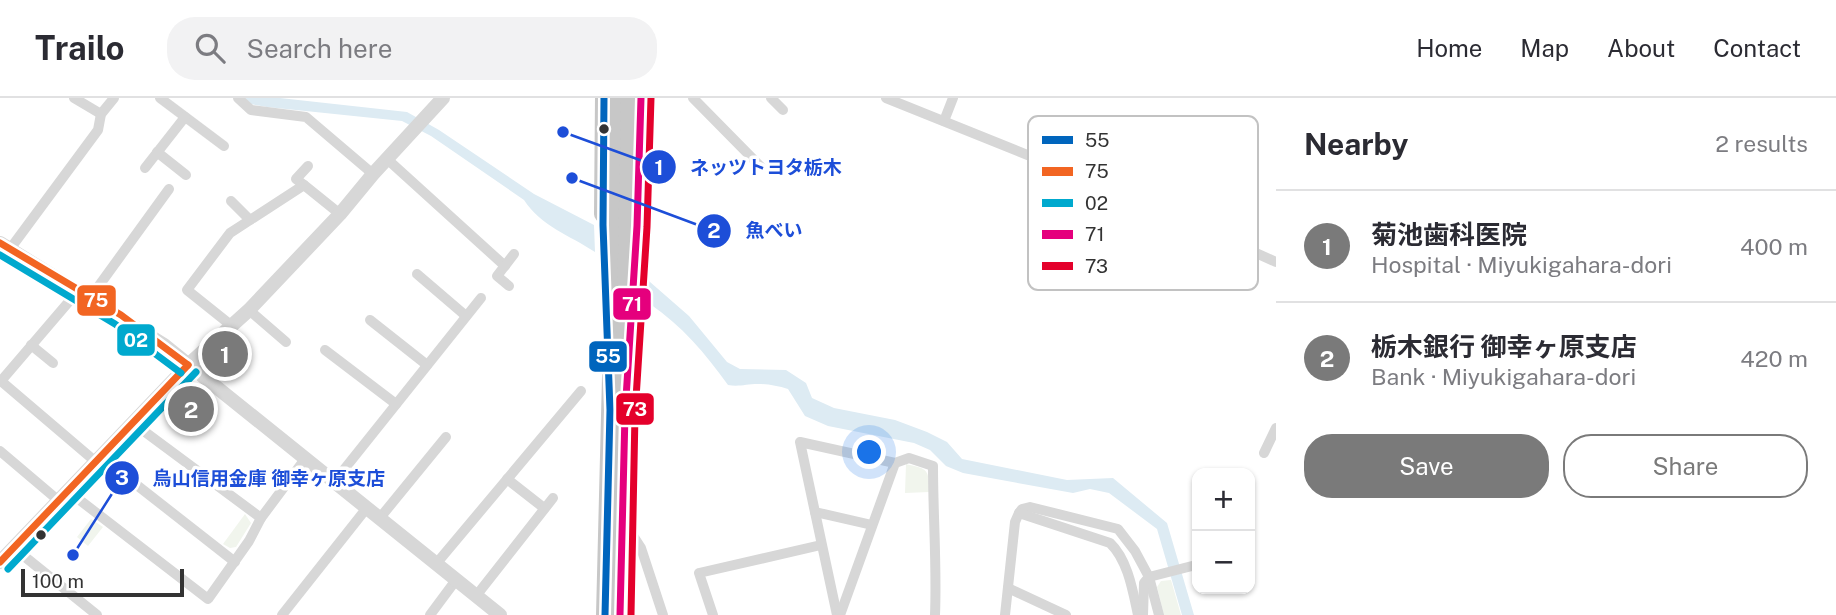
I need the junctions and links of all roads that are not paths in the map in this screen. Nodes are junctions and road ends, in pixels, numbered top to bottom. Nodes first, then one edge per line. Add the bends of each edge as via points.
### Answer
1 (74, 98) edge
2 (114, 98) edge
3 (160, 98) edge
4 (238, 98) edge
5 (443, 98) edge
6 (604, 98) edge
7 (618, 98) edge
8 (630, 98) edge
9 (641, 98) edge
10 (694, 98) edge
11 (771, 98) edge
12 (886, 98) edge
13 (953, 98) edge
14 (783, 110) dead end
15 (101, 114) junction
16 (185, 117) junction
17 (944, 121) junction
18 (224, 146) dead end
19 (157, 152) junction
20 (1028, 155) edge
21 (387, 159) junction
22 (308, 166) dead end
23 (761, 167) dead end
24 (145, 168) dead end
25 (373, 174) junction
26 (186, 175) dead end
27 (304, 185) junction
28 (169, 189) dead end
29 (231, 201) dead end
30 (340, 215) junction
31 (250, 220) junction
32 (5, 246) edge
33 (514, 254) dead end
34 (1258, 254) edge
35 (1276, 262) edge
36 (505, 266) junction
37 (417, 274) dead end
38 (509, 286) dead end
39 (84, 294) junction
40 (481, 298) dead end
41 (249, 310) junction
42 (466, 316) junction
43 (370, 320) dead end
44 (232, 326) junction
45 (286, 342) dead end
46 (31, 345) junction
47 (326, 350) dead end
48 (52, 363) dead end
49 (188, 365) junction
50 (427, 365) junction
51 (581, 391) dead end
52 (396, 404) junction
53 (617, 412) junction
54 (133, 423) junction
55 (1276, 428) edge
56 (446, 437) dead end
57 (0, 452) edge
58 (1264, 453) dead end
59 (305, 459) junction
60 (98, 460) junction
61 (895, 463) junction
62 (506, 479) junction
63 (334, 482) junction
64 (64, 496) junction
65 (553, 498) dead end
66 (544, 508) junction
67 (366, 509) junction
68 (814, 512) junction
69 (1019, 513) junction
70 (261, 518) junction
71 (379, 519) junction
72 (622, 519) junction
73 (872, 526) junction
74 (821, 545) junction
75 (14, 548) junction
76 (0, 562) edge
77 (235, 562) junction
78 (436, 564) junction
79 (1192, 566) dead end
80 (1149, 577) junction
81 (456, 580) junction
82 (1008, 589) junction
83 (477, 596) junction
84 (97, 615) edge
85 (282, 615) edge
86 (430, 615) edge
87 (500, 615) edge
88 (605, 615) edge
89 (620, 615) edge
90 (663, 615) edge
91 (713, 615) edge
92 (839, 615) edge
93 (934, 615) edge
94 (1005, 615) edge
95 (1066, 615) edge
96 (1140, 615) edge
97 (1159, 615) edge

1 - 15 street
2 - 15 street
3 - 16 street
4 - 25 street via 251,110 306,117
5 - 21 street
6 - 53 highway via 603,225
7 - 53 highway
8 - 53 highway
9 - 53 highway via 637,226
10 - 23 street
11 - 14 street
12 - 17 street
13 - 17 street
15 - 32 street via 98,130
16 - 18 street
16 - 19 street
17 - 20 street
19 - 24 street
19 - 26 street
21 - 25 street
21 - 36 street
22 - 27 street via 296,179
25 - 30 street
27 - 30 street
27 - 31 street
28 - 39 street
29 - 31 street
30 - 41 street
31 - 44 street via 230,233 187,290
32 - 39 street
33 - 36 street
34 - 35 street
36 - 38 street via 497,276
37 - 42 street
39 - 46 street
39 - 49 street
40 - 42 street
41 - 44 street
41 - 45 street
42 - 50 street
43 - 50 street
44 - 49 street
46 - 48 street
46 - 60 street via 1,381
47 - 52 street
49 - 54 street
49 - 59 street
50 - 52 street
51 - 62 street
52 - 63 street
53 - 72 highway
53 - 88 highway
54 - 60 street
54 - 70 street
55 - 58 street
56 - 71 street
57 - 64 street
59 - 63 street
59 - 70 street
60 - 64 street
60 - 77 street
61 - 68 street via 800,443
61 - 73 street
61 - 93 street via 909,458 933,466
62 - 66 street
62 - 78 street
63 - 67 street
64 - 75 street
64 - 77 street via 208,599
65 - 66 street
66 - 83 street
67 - 71 street
67 - 85 street
68 - 73 street
68 - 74 street
69 - 80 street via 1030,507 1118,529
69 - 82 street
69 - 96 street via 1110,543 1132,585
70 - 77 street
71 - 78 street
72 - 89 highway
72 - 90 street via 641,548
73 - 92 street
74 - 91 street via 699,573
74 - 92 street
75 - 76 street
75 - 84 street
78 - 81 street
79 - 80 street
80 - 96 street
80 - 97 street
81 - 83 street
81 - 86 street
82 - 94 street
82 - 95 street
83 - 87 street

